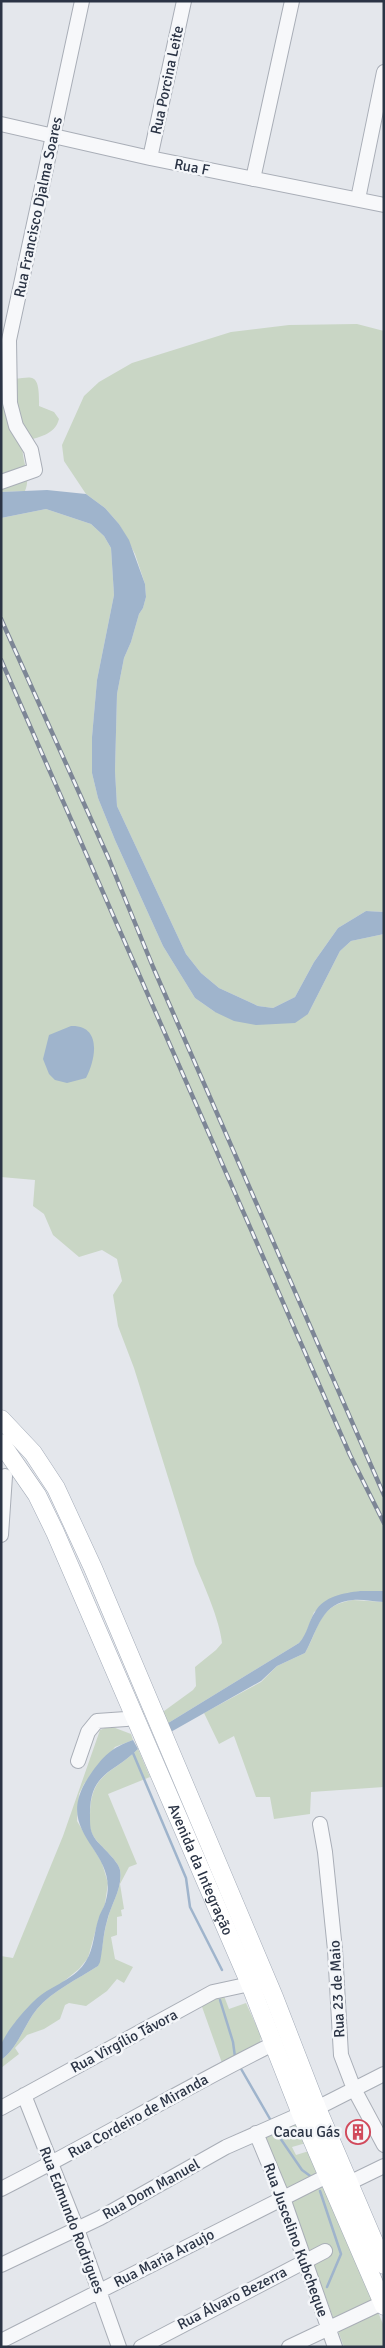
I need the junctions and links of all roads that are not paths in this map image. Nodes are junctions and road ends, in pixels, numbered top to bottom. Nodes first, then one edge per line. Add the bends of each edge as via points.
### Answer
1 (82, 1) edge
2 (184, 1) edge
3 (292, 1) edge
4 (384, 72) edge
5 (1, 124) edge
6 (54, 136) junction
7 (150, 158) junction
8 (253, 179) junction
9 (358, 199) junction
10 (384, 205) edge
11 (1, 482) edge
12 (1, 1419) edge
13 (1, 1443) edge
14 (22, 1472) junction
15 (3, 1476) edge
16 (1, 1535) edge
17 (136, 1716) junction
18 (78, 1762) dead end
19 (320, 1824) dead end
20 (248, 1958) junction
21 (250, 1984) junction
22 (266, 2000) junction
23 (275, 2043) junction
24 (384, 2074) edge
25 (354, 2089) junction
26 (24, 2095) junction
27 (1, 2108) edge
28 (309, 2111) junction
29 (256, 2133) junction
30 (384, 2144) edge
31 (52, 2163) junction
32 (384, 2166) edge
33 (327, 2176) junction
34 (349, 2183) junction
35 (1, 2189) edge
36 (283, 2198) junction
37 (77, 2229) junction
38 (324, 2251) dead end
39 (305, 2261) junction
40 (1, 2265) edge
41 (384, 2265) edge
42 (99, 2291) junction
43 (383, 2304) edge
44 (328, 2328) junction
45 (1, 2341) edge
46 (119, 2347) edge
47 (141, 2347) edge
48 (289, 2347) edge
49 (335, 2347) edge

1 - 6 street, Rua Francisco Djalma Soares
2 - 7 street, Rua Porcina Leite
3 - 8 street
4 - 9 street
5 - 6 street, Rua F
6 - 7 street, Rua F
6 - 11 street, Rua Francisco Djalma Soares via 9,340 10,403 16,426 31,450 35,470
7 - 8 street, Rua F
8 - 9 street, Rua F
9 - 10 street, Rua F
12 - 20 main road, Avenida da Integração via 33,1453 56,1488 93,1568
13 - 14 main road, Avenida da Integração
14 - 15 street
14 - 17 main road, Avenida da Integração via 55,1532
15 - 16 street
17 - 18 street via 97,1721 88,1732
17 - 20 main road, Avenida da Integração
19 - 25 street, Rua 23 de Maio via 335,1950 341,2055
20 - 21 main road, Avenida da Integração
20 - 22 main road, Avenida da Integração
21 - 22 main road, Avenida da Integração
21 - 26 street, Rua Virgílio Távora via 213,1992
22 - 23 main road, Avenida da Integração
22 - 28 main road, Avenida da Integração
23 - 28 main road, Avenida da Integração
23 - 31 street, Rua Cordeiro de Miranda
24 - 25 street, Rua Dom Manuel
25 - 28 street, Rua Dom Manuel
25 - 30 street, Rua 23 de Maio
26 - 27 street, Rua Virgílio Távora
26 - 31 street, Rua Edmundo Rodrigues
28 - 29 street, Rua Dom Manuel
28 - 33 main road, Avenida da Integração
28 - 34 main road, Avenida da Integração
29 - 36 street, Rua Juscelino Kubcheque
29 - 37 street, Rua Dom Manuel
31 - 35 street, Rua Cordeiro de Miranda
31 - 37 street, Rua Edmundo Rodrigues
32 - 34 street
33 - 36 street, Rua Maria Araujo
33 - 43 main road, Avenida da Integração
34 - 41 main road, Avenida da Integração
36 - 39 street, Rua Juscelino Kubcheque
36 - 42 street, Rua Maria Araujo
37 - 40 street, Rua Dom Manuel
37 - 42 street, Rua Edmundo Rodrigues
38 - 39 street, Rua Álvaro Bezerra
39 - 44 street, Rua Juscelino Kubcheque
39 - 47 street, Rua Álvaro Bezerra
42 - 45 street, Rua Maria Araujo
42 - 46 street, Rua Edmundo Rodrigues
43 - 44 street
44 - 48 street
44 - 49 street, Rua Juscelino Kubcheque

